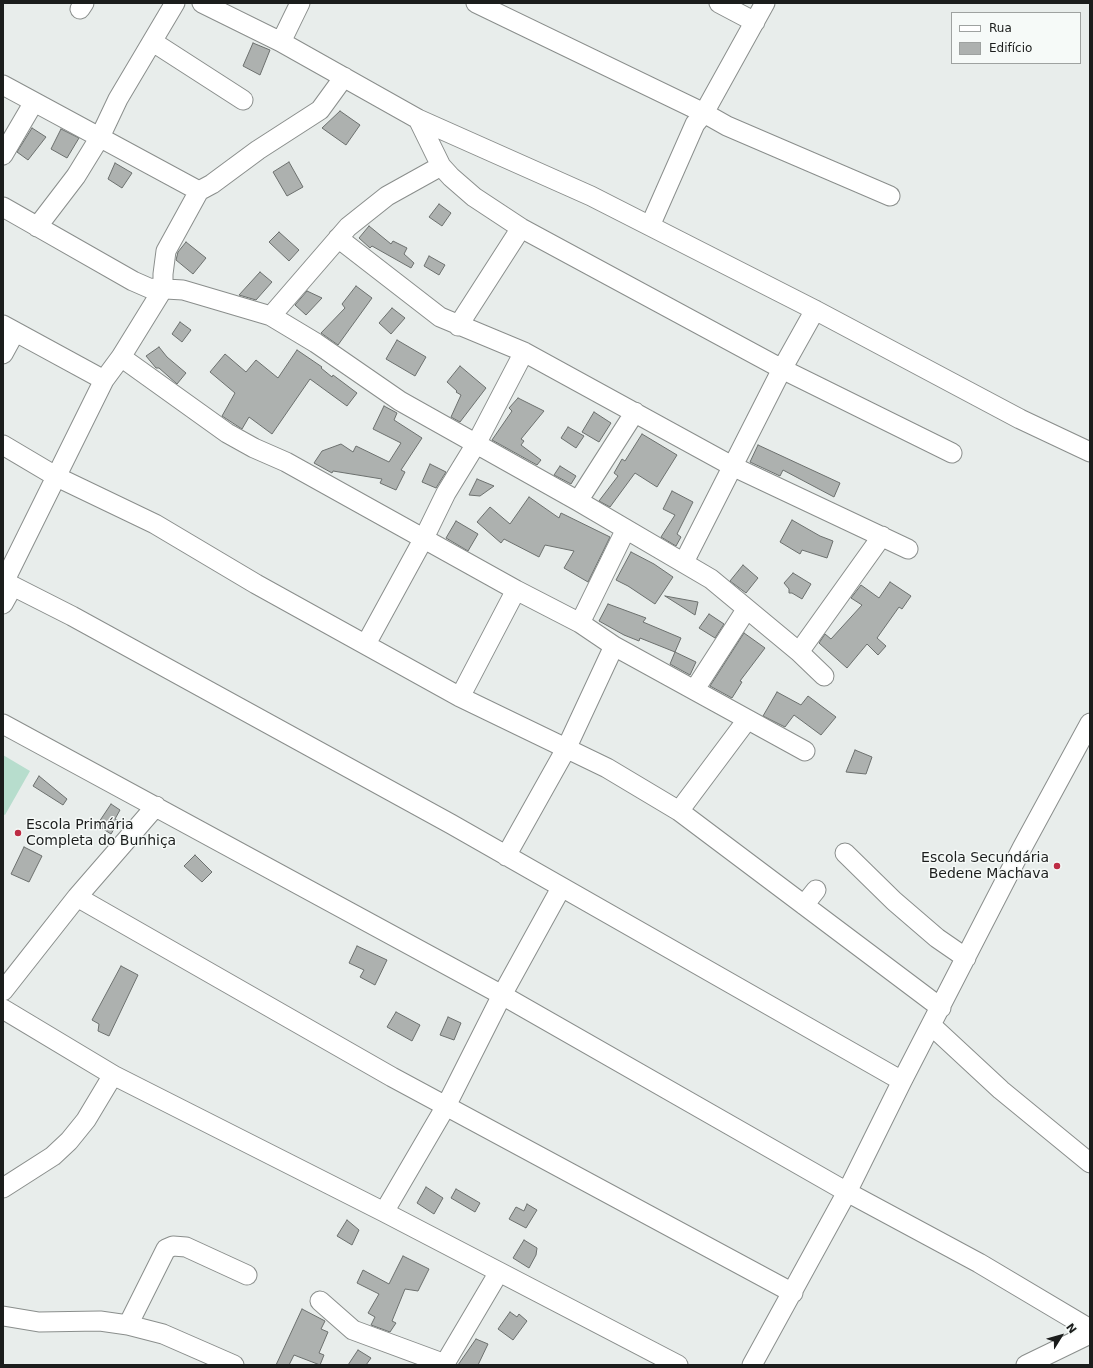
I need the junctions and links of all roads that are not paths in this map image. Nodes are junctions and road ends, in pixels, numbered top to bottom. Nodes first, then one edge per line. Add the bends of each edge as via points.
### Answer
1 (175, 3) edge
2 (202, 3) edge
3 (300, 3) edge
4 (476, 3) edge
5 (719, 3) edge
6 (765, 3) edge
7 (755, 22) junction
8 (153, 42) junction
9 (281, 42) junction
10 (344, 77) junction
11 (3, 84) edge
12 (243, 100) dead end
13 (34, 102) junction
14 (704, 113) junction
15 (418, 119) junction
16 (100, 137) junction
17 (3, 155) edge
18 (440, 166) junction
19 (199, 191) junction
20 (890, 196) dead end
21 (3, 207) edge
22 (650, 226) junction
23 (37, 227) junction
24 (521, 228) junction
25 (338, 238) junction
26 (163, 289) junction
27 (815, 310) junction
28 (271, 316) junction
29 (458, 326) junction
30 (9, 329) edge
31 (524, 352) junction
32 (3, 354) edge
33 (121, 357) junction
34 (782, 369) junction
35 (104, 380) junction
36 (635, 412) junction
37 (476, 444) junction
38 (3, 445) edge
39 (1090, 452) edge
40 (952, 453) dead end
41 (732, 466) junction
42 (57, 477) junction
43 (578, 501) junction
44 (626, 529) junction
45 (882, 536) junction
46 (424, 538) junction
47 (908, 549) dead end
48 (684, 562) junction
49 (7, 583) edge
50 (516, 590) junction
51 (3, 604) edge
52 (746, 610) junction
53 (580, 623) junction
54 (366, 644) junction
55 (614, 646) junction
56 (799, 652) junction
57 (824, 676) dead end
58 (695, 689) junction
59 (460, 697) junction
60 (747, 720) junction
61 (1090, 723) edge
62 (3, 724) edge
63 (566, 749) junction
64 (805, 751) dead end
65 (156, 806) junction
66 (679, 811) junction
67 (845, 853) dead end
68 (506, 856) junction
69 (561, 888) junction
70 (816, 890) dead end
71 (77, 896) junction
72 (804, 905) junction
73 (966, 958) junction
74 (3, 991) edge
75 (502, 995) junction
76 (941, 1008) junction
77 (3, 1009) edge
78 (932, 1026) junction
79 (113, 1075) junction
80 (902, 1081) junction
81 (446, 1106) junction
82 (1090, 1163) edge
83 (3, 1188) edge
84 (847, 1192) junction
85 (384, 1212) junction
86 (499, 1272) junction
87 (247, 1275) dead end
88 (793, 1293) junction
89 (320, 1301) dead end
90 (3, 1316) edge
91 (128, 1325) junction
92 (1090, 1329) edge
93 (1090, 1334) edge
94 (234, 1365) edge
95 (445, 1365) edge
96 (678, 1365) edge
97 (752, 1365) edge
98 (1026, 1365) edge

1 - 8 street
2 - 9 street
3 - 9 street
4 - 14 street
5 - 7 street
6 - 7 street
7 - 14 street
8 - 12 street
8 - 16 street via 118,99
9 - 10 street
10 - 15 street
10 - 19 street via 320,110
11 - 13 street
13 - 16 street
13 - 17 street
14 - 20 street via 727,126
14 - 22 street via 695,124
15 - 18 street
15 - 22 street via 591,196
16 - 19 street
16 - 23 street via 76,176
18 - 24 street via 474,197
18 - 25 street via 387,196
19 - 26 street via 166,251
21 - 23 street
22 - 27 street
23 - 26 street via 133,281 149,288
24 - 29 street
24 - 34 street
25 - 28 street
25 - 29 street via 440,317
26 - 28 street via 183,290
26 - 33 street
27 - 34 street
27 - 39 street via 1020,419
28 - 37 street via 316,343 400,401
29 - 31 street
30 - 32 street
30 - 35 street
31 - 36 street
31 - 37 street
33 - 35 street
33 - 46 street via 227,433 286,462
34 - 40 street
34 - 41 street
35 - 42 street
36 - 41 street
36 - 43 street
37 - 43 street
37 - 46 street via 446,493
38 - 42 street
41 - 45 street
41 - 48 street
42 - 49 street
42 - 54 street via 155,524 256,584
43 - 44 street
44 - 48 street
44 - 53 street
45 - 47 street
45 - 56 street
46 - 50 street
46 - 54 street
48 - 52 street via 711,580
49 - 51 street
49 - 68 street via 72,616
50 - 53 street
50 - 59 street
52 - 56 street
52 - 58 street
53 - 55 street
54 - 59 street
55 - 58 street
55 - 63 street
56 - 57 street
58 - 60 street
59 - 63 street
60 - 64 street
60 - 66 street
61 - 73 street
62 - 65 street
63 - 66 street via 608,768
63 - 68 street
65 - 71 street
65 - 75 street
66 - 72 street
67 - 73 street via 894,901 937,938
68 - 69 street
69 - 75 street
69 - 80 street
70 - 72 street
71 - 74 street
71 - 81 street
72 - 76 street
73 - 76 street
75 - 81 street
75 - 84 street
76 - 78 street
77 - 79 street
78 - 80 street
78 - 82 street via 1001,1090
79 - 83 street via 86,1120 69,1141 53,1156
79 - 85 street
80 - 84 street
81 - 85 street
81 - 88 street
84 - 88 street
84 - 92 street via 979,1263
85 - 86 street
86 - 95 street
86 - 96 street
87 - 91 street via 186,1247 173,1246 166,1249
88 - 97 street
89 - 95 street via 353,1330
90 - 91 street via 39,1322 100,1321
91 - 94 street via 163,1334
93 - 98 street

